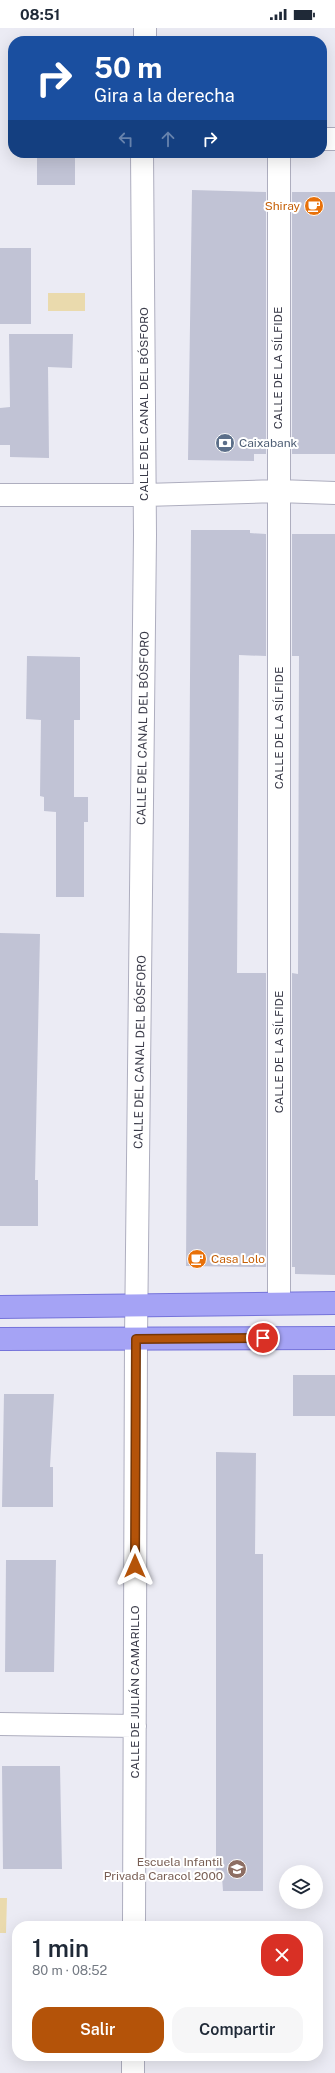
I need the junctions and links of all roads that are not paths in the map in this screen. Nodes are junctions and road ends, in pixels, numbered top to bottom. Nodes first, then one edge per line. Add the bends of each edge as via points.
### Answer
1 (142, 158) edge
2 (279, 158) edge
3 (278, 491) junction
4 (335, 493) edge
5 (0, 495) edge
6 (145, 495) junction
7 (279, 1302) junction
8 (335, 1303) edge
9 (137, 1304) junction
10 (0, 1307) edge
11 (335, 1338) edge
12 (0, 1339) edge
13 (136, 1339) junction
14 (0, 1724) edge
15 (134, 1726) junction
16 (134, 1921) edge
17 (133, 2061) edge
18 (133, 2073) edge

1 - 6 street, CALLE DEL CANAL DEL BÓSFORO
2 - 3 street, CALLE DE LA SÍLFIDE
3 - 4 street
3 - 6 street
3 - 7 street, CALLE DE LA SÍLFIDE
5 - 6 street
6 - 9 street, CALLE DEL CANAL DEL BÓSFORO
7 - 8 main road
7 - 9 main road
9 - 10 main road
9 - 13 street, CALLE DEL CANAL DEL BÓSFORO
11 - 13 main road
12 - 13 main road
13 - 15 street, CALLE DE JULIÁN CAMARILLO
14 - 15 street
15 - 16 street, CALLE DE JULIÁN CAMARILLO
17 - 18 street

